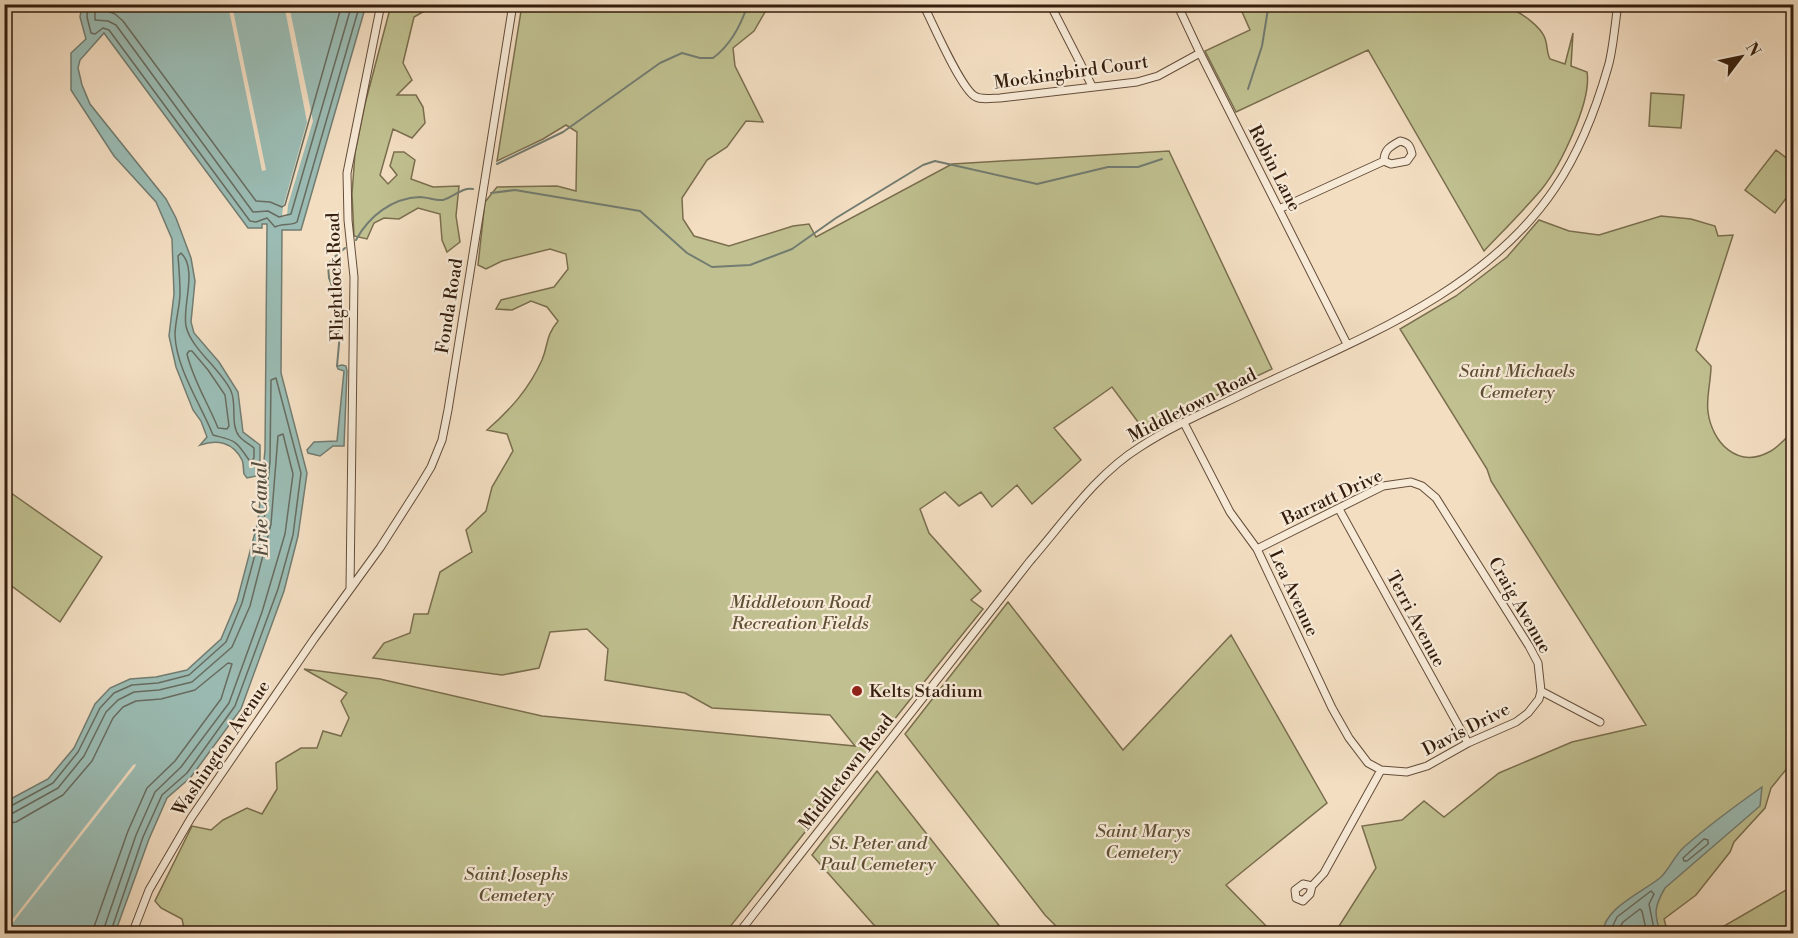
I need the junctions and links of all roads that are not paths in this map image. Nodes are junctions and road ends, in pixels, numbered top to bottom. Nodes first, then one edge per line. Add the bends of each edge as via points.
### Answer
1 (381, 4) edge
2 (513, 4) edge
3 (922, 4) edge
4 (1050, 4) edge
5 (1178, 4) edge
6 (1618, 4) edge
7 (1200, 53) junction
8 (1092, 86) junction
9 (1384, 161) dead end
10 (1279, 209) junction
11 (1347, 344) junction
12 (1184, 423) junction
13 (1422, 486) joint
14 (1339, 509) junction
15 (1257, 549) junction
16 (350, 588) junction
17 (1541, 691) junction
18 (1600, 722) dead end
19 (1467, 744) junction
20 (1382, 770) junction
21 (1312, 886) dead end
22 (132, 933) edge
23 (738, 933) edge

1 - 16 street, Flightlock Road via 347,173 354,277
2 - 16 street, Fonda Road via 442,440 419,488
3 - 8 street, Mockingbird Court via 959,74 978,98
4 - 8 street
5 - 7 street, Robin Lane
6 - 11 street, Middletown Road via 1609,64 1588,126 1556,187 1535,215 1456,286
7 - 8 street, Mockingbird Court via 1149,79
7 - 10 street, Robin Lane
9 - 10 street
10 - 11 street, Robin Lane
11 - 12 street, Middletown Road
12 - 15 street, Lea Avenue via 1230,512
12 - 23 street, Middletown Road via 1123,459 1075,507
13 - 14 street, Barratt Drive via 1404,482 1383,486
13 - 17 street, Craig Avenue via 1443,507 1529,646 1538,663
14 - 15 street, Barratt Drive
14 - 19 street, Terri Avenue
15 - 20 street, Lea Avenue via 1332,708 1368,763
16 - 22 street, Washington Avenue via 176,840 149,890
17 - 18 street
17 - 19 street, Davis Drive via 1539,699 1522,717
19 - 20 street, Davis Drive via 1427,766 1407,772
20 - 21 street via 1324,873

